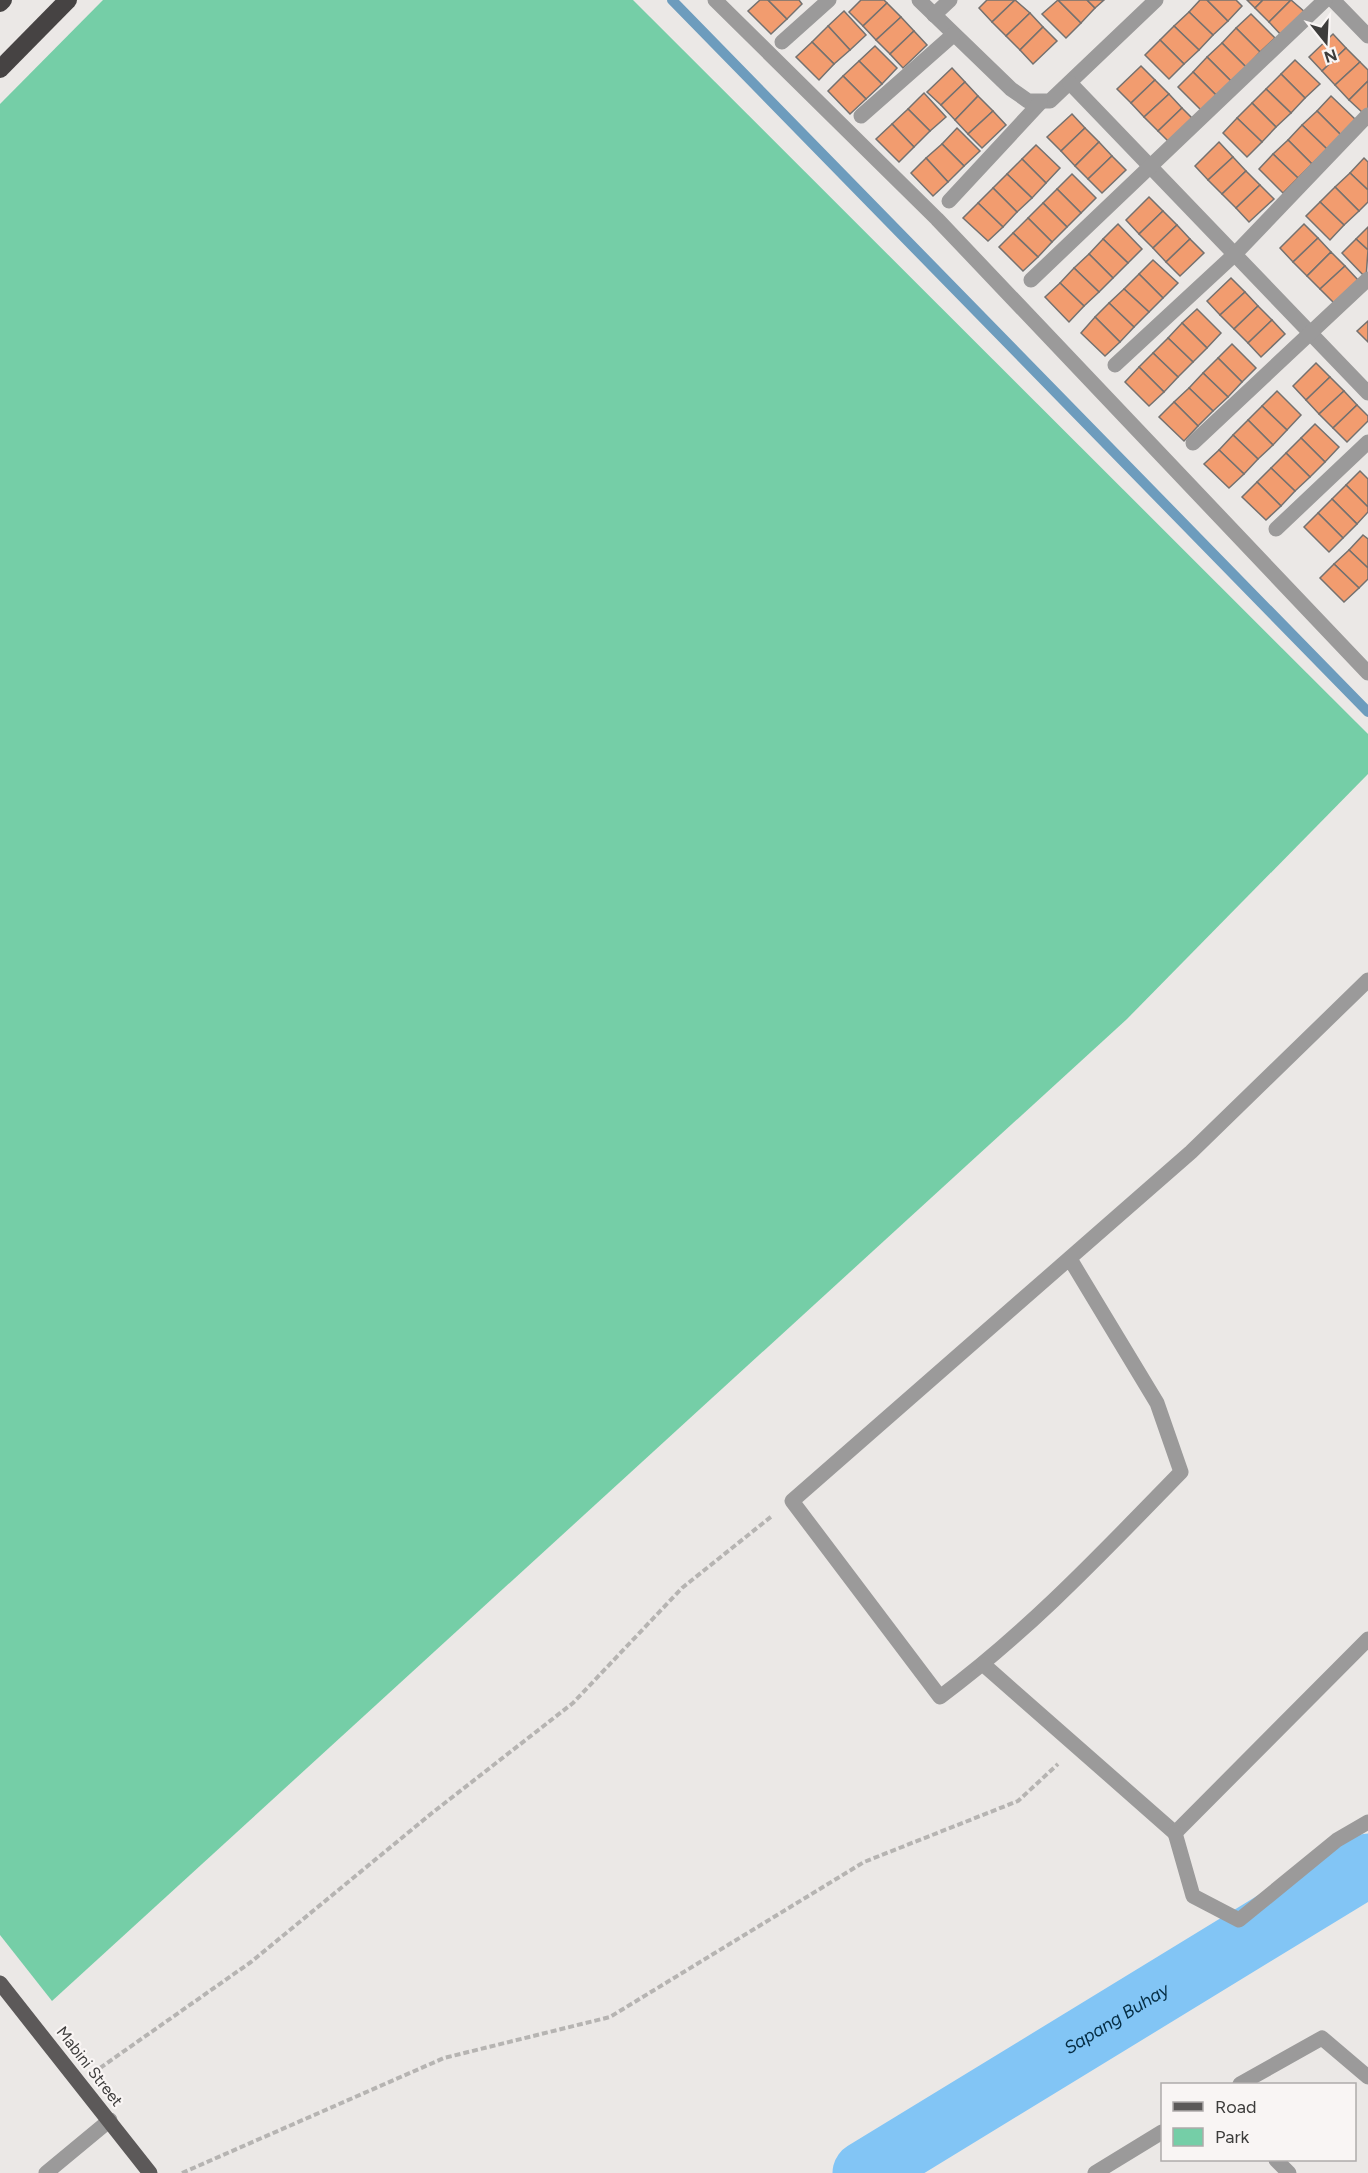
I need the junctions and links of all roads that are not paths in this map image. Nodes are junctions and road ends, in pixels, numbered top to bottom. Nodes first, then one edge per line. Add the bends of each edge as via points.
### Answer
1 (68, 0) edge
2 (715, 0) edge
3 (829, 0) edge
4 (919, 0) edge
5 (950, 0) edge
6 (1156, 0) edge
7 (1324, 0) edge
8 (1333, 0) edge
9 (934, 15) junction
10 (953, 35) junction
11 (1368, 36) edge
12 (782, 42) dead end
13 (0, 69) edge
14 (1070, 83) junction
15 (1040, 103) junction
16 (1368, 115) edge
17 (861, 116) dead end
18 (1151, 166) junction
19 (949, 201) dead end
20 (1235, 254) junction
21 (1368, 279) edge
22 (1031, 280) dead end
23 (1311, 333) junction
24 (1115, 365) dead end
25 (1368, 393) edge
26 (1368, 442) edge
27 (1193, 443) dead end
28 (1276, 530) dead end
29 (1368, 674) edge
30 (1368, 980) edge
31 (1070, 1259) junction
32 (1368, 1639) edge
33 (984, 1665) junction
34 (1368, 1822) edge
35 (1175, 1833) junction
36 (0, 1983) edge
37 (1368, 2077) edge
38 (1243, 2083) edge
39 (110, 2120) junction
40 (1161, 2133) edge
41 (1277, 2161) edge
42 (45, 2173) edge
43 (150, 2173) edge
44 (1095, 2173) edge
45 (1289, 2173) edge

1 - 13 highway
2 - 29 street via 937,219
3 - 12 street
4 - 9 street
5 - 9 street
6 - 14 street
7 - 18 street
8 - 11 street
9 - 10 street
10 - 15 street via 1011,89 1028,101
10 - 17 street
14 - 15 street via 1050,101
14 - 18 street
15 - 19 street
16 - 20 street
18 - 20 street
18 - 22 street
20 - 23 street
20 - 24 street
21 - 23 street
23 - 25 street
23 - 27 street
26 - 28 street
30 - 31 street via 1191,1152
31 - 33 street via 1157,1403 1181,1472 1066,1591
31 - 33 street via 792,1501 940,1697
32 - 35 street
33 - 35 street
34 - 35 street via 1337,1840 1239,1920 1193,1896
36 - 39 main road, Mabini Street
37 - 38 street via 1322,2038
39 - 42 street
39 - 43 main road, Mabini Street
40 - 44 street
41 - 45 street

